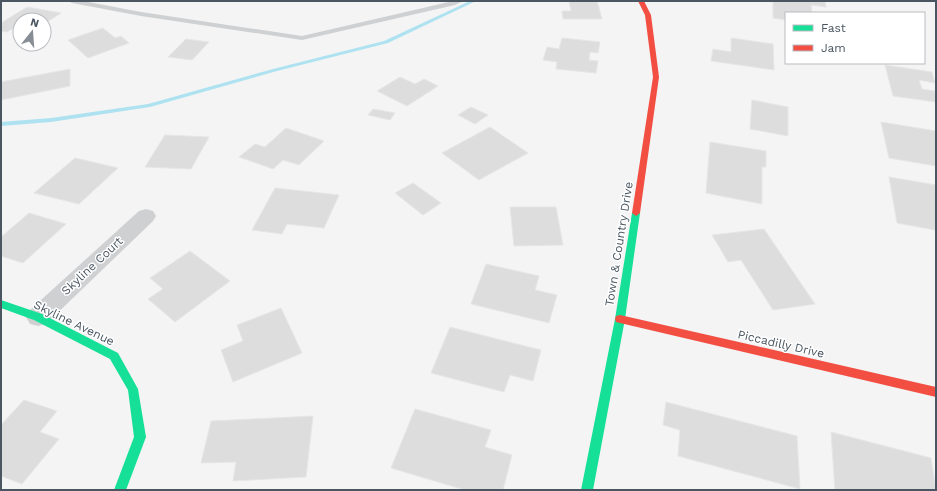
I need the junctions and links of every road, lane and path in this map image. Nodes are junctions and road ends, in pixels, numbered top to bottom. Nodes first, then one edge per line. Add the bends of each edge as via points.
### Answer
1 (72, 1) edge
2 (459, 1) edge
3 (641, 1) edge
4 (146, 216) dead end
5 (1, 304) edge
6 (38, 317) junction
7 (620, 319) junction
8 (936, 392) edge
9 (120, 490) edge
10 (587, 490) edge

1 - 2 lane via 302,38
3 - 7 street, Town & Country Drive via 648,15 656,76
4 - 6 street, Skyline Court
5 - 6 street, Skyline Avenue
6 - 9 street, Skyline Avenue via 114,356 133,389 140,437
7 - 8 street, Piccadilly Drive
7 - 10 street, Town & Country Drive

